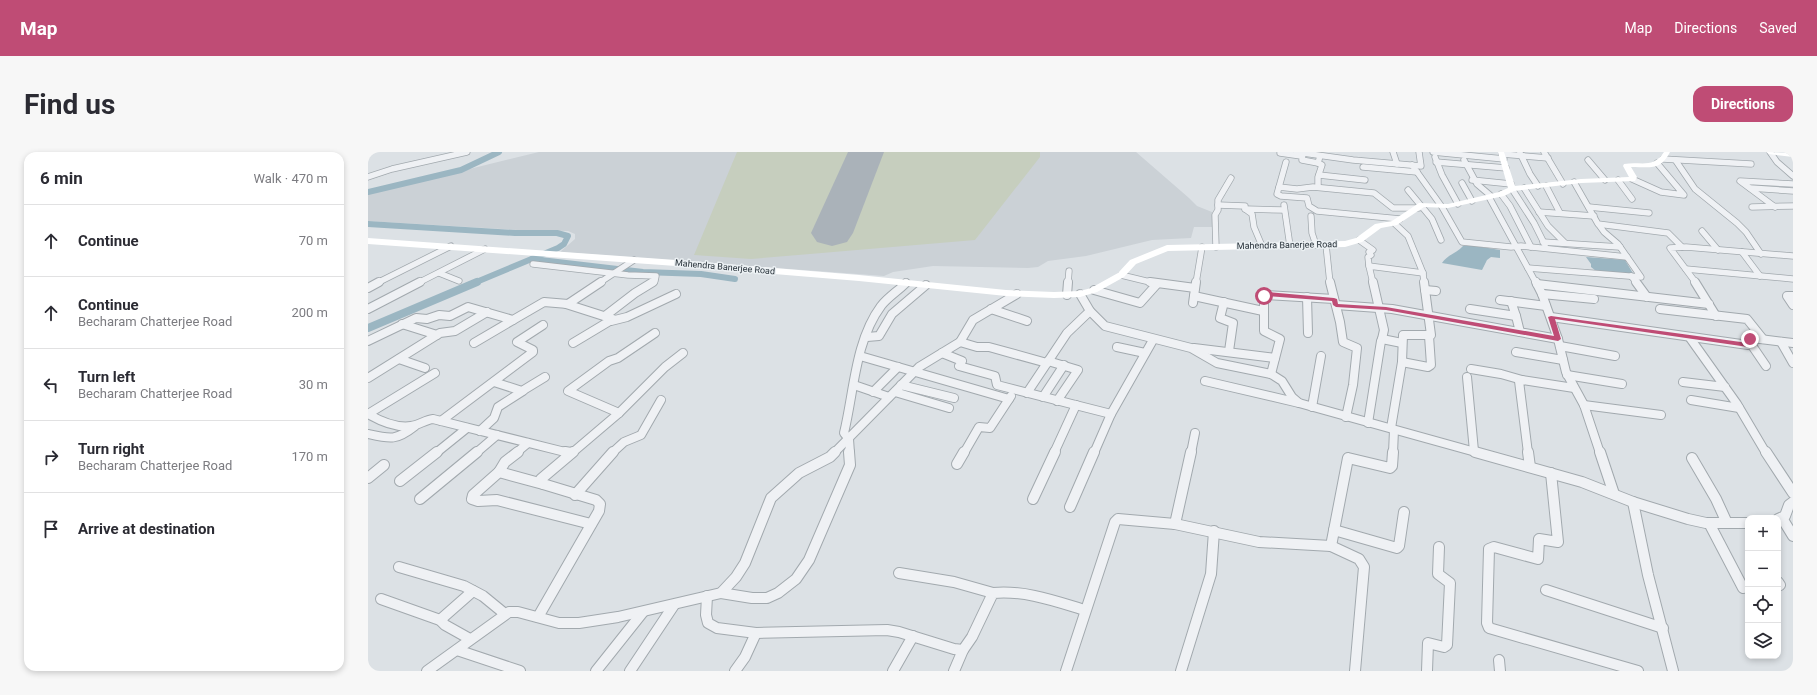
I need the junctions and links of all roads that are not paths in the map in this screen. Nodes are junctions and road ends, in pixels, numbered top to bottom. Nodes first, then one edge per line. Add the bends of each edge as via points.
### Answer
1 (441, 152) edge
2 (467, 152) edge
3 (1296, 152) edge
4 (1352, 152) edge
5 (1393, 152) edge
6 (1419, 152) edge
7 (1433, 152) edge
8 (1544, 152) edge
9 (1667, 152) edge
10 (1770, 152) edge
11 (1280, 153) edge
12 (1445, 153) edge
13 (1461, 154) junction
14 (1521, 154) edge
15 (1303, 155) junction
16 (1503, 155) edge
17 (1793, 155) edge
18 (451, 156) junction
19 (1321, 157) edge
20 (1548, 158) junction
21 (1352, 160) junction
22 (1588, 160) dead end
23 (1660, 161) junction
24 (1676, 161) junction
25 (1286, 162) dead end
26 (1436, 162) junction
27 (1397, 164) junction
28 (1751, 164) dead end
29 (1412, 165) junction
30 (1448, 165) junction
31 (1467, 166) junction
32 (1363, 167) dead end
33 (1461, 169) dead end
34 (1507, 170) junction
35 (1417, 172) junction
36 (1319, 175) junction
37 (1793, 176) edge
38 (368, 177) edge
39 (1231, 178) dead end
40 (1632, 179) junction
41 (1365, 180) dead end
42 (1472, 180) junction
43 (1605, 180) junction
44 (1618, 180) junction
45 (1574, 182) junction
46 (1462, 183) dead end
47 (1563, 184) junction
48 (1793, 184) edge
49 (1512, 186) junction
50 (1542, 186) junction
51 (1279, 187) junction
52 (1318, 187) junction
53 (1524, 188) junction
54 (1748, 188) junction
55 (1757, 189) junction
56 (1408, 190) dead end
57 (1793, 191) edge
58 (1501, 194) junction
59 (1490, 197) junction
60 (1632, 199) dead end
61 (1472, 201) junction
62 (1458, 204) junction
63 (1218, 205) junction
64 (1421, 206) junction
65 (1442, 206) junction
66 (1793, 206) edge
67 (1590, 207) junction
68 (1752, 207) dead end
69 (1777, 207) junction
70 (1245, 209) junction
71 (1539, 212) junction
72 (1560, 213) junction
73 (1649, 213) dead end
74 (1311, 216) dead end
75 (1594, 216) junction
76 (1397, 221) junction
77 (1599, 224) junction
78 (1702, 231) dead end
79 (1359, 240) junction
80 (1441, 240) dead end
81 (369, 242) edge
82 (1543, 242) junction
83 (1565, 243) junction
84 (1316, 245) junction
85 (1326, 245) junction
86 (451, 246) junction
87 (1262, 246) junction
88 (1290, 246) junction
89 (1516, 246) junction
90 (1202, 247) junction
91 (1216, 247) junction
92 (1530, 247) junction
93 (1620, 247) junction
94 (1682, 247) junction
95 (484, 249) junction
96 (1546, 249) junction
97 (1718, 250) junction
98 (1742, 252) junction
99 (1761, 254) junction
100 (1793, 256) edge
101 (1628, 257) junction
102 (634, 260) junction
103 (533, 264) dead end
104 (1369, 266) junction
105 (1528, 268) junction
106 (1686, 269) junction
107 (1069, 271) dead end
108 (439, 273) junction
109 (613, 273) junction
110 (1423, 273) junction
111 (1121, 275) junction
112 (1631, 276) junction
113 (1760, 276) junction
114 (1793, 279) edge
115 (459, 281) dead end
116 (906, 282) junction
117 (1157, 284) junction
118 (1537, 284) junction
119 (926, 285) junction
120 (368, 288) edge
121 (1195, 288) junction
122 (1094, 290) junction
123 (1425, 290) junction
124 (1436, 291) dead end
125 (676, 294) dead end
126 (1016, 294) junction
127 (1081, 294) junction
128 (1542, 294) junction
129 (1067, 295) junction
130 (1793, 296) edge
131 (1307, 297) junction
132 (1647, 297) junction
133 (1594, 299) dead end
134 (1500, 300) dead end
135 (1511, 301) junction
136 (1224, 302) junction
137 (566, 304) junction
138 (1336, 304) junction
139 (1709, 304) junction
140 (1793, 304) edge
141 (1546, 306) junction
142 (1379, 308) junction
143 (368, 309) edge
144 (991, 309) junction
145 (1470, 309) dead end
146 (1660, 309) dead end
147 (1090, 311) junction
148 (1263, 311) junction
149 (487, 312) junction
150 (1430, 315) junction
151 (605, 316) junction
152 (1516, 316) junction
153 (1551, 316) junction
154 (1716, 316) junction
155 (513, 320) junction
156 (611, 321) junction
157 (1027, 321) dead end
158 (402, 324) junction
159 (543, 325) dead end
160 (1520, 332) junction
161 (654, 333) dead end
162 (1308, 333) dead end
163 (437, 335) junction
164 (1429, 336) junction
165 (867, 337) junction
166 (1690, 338) junction
167 (1382, 339) junction
168 (1153, 340) junction
169 (1763, 340) junction
170 (368, 341) edge
171 (960, 342) junction
172 (1559, 342) junction
173 (1781, 342) junction
174 (474, 343) dead end
175 (573, 343) dead end
176 (1402, 343) junction
177 (1793, 343) edge
178 (1751, 344) junction
179 (1117, 347) dead end
180 (1191, 348) junction
181 (1229, 352) junction
182 (1516, 352) dead end
183 (683, 353) dead end
184 (942, 353) junction
185 (1145, 353) junction
186 (860, 356) junction
187 (1321, 356) dead end
188 (1614, 356) dead end
189 (1275, 358) junction
190 (399, 359) junction
191 (1563, 360) junction
192 (1047, 362) junction
193 (1402, 362) junction
194 (1793, 363) edge
195 (1064, 365) junction
196 (1766, 366) dead end
197 (898, 367) junction
198 (425, 368) dead end
199 (1471, 369) dead end
200 (913, 372) junction
201 (435, 373) dead end
202 (1272, 374) junction
203 (1568, 375) junction
204 (369, 376) edge
205 (546, 377) dead end
206 (1467, 377) dead end
207 (1522, 380) junction
208 (1205, 381) dead end
209 (494, 382) junction
210 (1683, 382) dead end
211 (901, 384) junction
212 (1622, 384) dead end
213 (854, 385) junction
214 (1725, 387) junction
215 (1574, 388) junction
216 (1015, 390) junction
217 (523, 391) junction
218 (873, 392) junction
219 (1026, 393) junction
220 (892, 394) junction
221 (1043, 397) junction
222 (954, 398) dead end
223 (1009, 399) junction
224 (661, 400) dead end
225 (1691, 400) dead end
226 (1057, 401) junction
227 (1300, 403) junction
228 (1076, 405) junction
229 (1584, 405) junction
230 (1312, 407) junction
231 (949, 408) dead end
232 (1740, 408) junction
233 (619, 413) junction
234 (1111, 414) junction
235 (1661, 415) dead end
236 (370, 417) edge
237 (1346, 418) junction
238 (442, 421) junction
239 (1368, 423) junction
240 (415, 426) junction
241 (467, 428) junction
242 (1393, 429) junction
243 (480, 431) junction
244 (1195, 433) dead end
245 (368, 434) edge
246 (498, 435) junction
247 (849, 439) junction
248 (528, 443) junction
249 (1474, 451) junction
250 (571, 453) junction
251 (1692, 458) dead end
252 (956, 464) dead end
253 (384, 465) dead end
254 (1530, 467) junction
255 (499, 472) junction
256 (1551, 473) junction
257 (368, 478) edge
258 (400, 482) dead end
259 (543, 484) junction
260 (1793, 493) edge
261 (1614, 494) junction
262 (575, 495) junction
263 (420, 499) dead end
264 (1032, 499) dead end
265 (1634, 502) junction
266 (1793, 502) edge
267 (1070, 507) dead end
268 (1404, 512) dead end
269 (1781, 518) edge
270 (1781, 520) edge
271 (1709, 523) junction
272 (1727, 523) junction
273 (1745, 523) edge
274 (591, 524) junction
275 (1175, 524) junction
276 (1334, 530) junction
277 (1214, 531) junction
278 (1793, 536) edge
279 (1331, 546) junction
280 (1439, 547) dead end
281 (399, 567) dead end
282 (899, 573) dead end
283 (1743, 588) dead end
284 (1546, 590) dead end
285 (473, 591) junction
286 (721, 593) junction
287 (993, 593) junction
288 (708, 596) junction
289 (381, 599) dead end
290 (674, 605) junction
291 (1085, 610) junction
292 (643, 612) junction
293 (505, 614) junction
294 (538, 617) junction
295 (440, 620) junction
296 (1662, 628) junction
297 (756, 633) junction
298 (913, 636) junction
299 (470, 639) junction
300 (457, 650) junction
301 (963, 650) junction
302 (1622, 669) edge
303 (427, 671) edge
304 (520, 671) edge
305 (596, 671) edge
306 (630, 671) edge
307 (736, 671) edge
308 (893, 671) edge
309 (955, 671) edge
310 (1066, 671) edge
311 (1181, 671) edge
312 (1355, 671) edge
313 (1427, 671) edge
314 (1638, 671) edge
315 (1673, 671) edge

1 - 18 street
2 - 18 street
3 - 15 street
4 - 21 street
5 - 27 street
6 - 29 street via 1422,165
7 - 12 street
7 - 26 street
8 - 20 street
9 - 23 street
10 - 17 street
10 - 37 street
11 - 15 street
12 - 13 street
12 - 30 street
13 - 16 street
13 - 31 street
14 - 16 street
14 - 20 street
14 - 50 street via 1528,171
15 - 19 street via 1302,160
16 - 34 street
18 - 38 street
19 - 21 street
19 - 36 street
20 - 47 street
21 - 27 street
22 - 43 street
23 - 24 street
23 - 40 street via 1649,166 1627,166
23 - 40 street via 1684,195 1661,192
24 - 28 street
24 - 99 street via 1695,189 1737,223
25 - 51 street
26 - 30 street
26 - 62 street via 1440,174
27 - 29 street
29 - 35 street
30 - 31 street
31 - 33 street
31 - 34 street
31 - 42 street
32 - 35 street
34 - 49 street
35 - 65 street
36 - 41 street
36 - 52 street
39 - 63 street via 1219,198
40 - 44 street
42 - 49 street
42 - 59 street
43 - 44 street
43 - 45 street
44 - 60 street
45 - 47 street
45 - 67 street
46 - 61 street
47 - 50 street
48 - 54 street via 1740,180
49 - 53 street
49 - 58 street
49 - 82 street
50 - 53 street
50 - 72 street
51 - 52 street
51 - 76 street via 1278,195 1307,198 1310,206 1318,211
52 - 64 street via 1377,194 1393,208
53 - 71 street
54 - 55 street
54 - 69 street
55 - 57 street
55 - 69 street
56 - 64 street
58 - 59 street
58 - 92 street via 1510,206
59 - 61 street
59 - 89 street
61 - 62 street
62 - 65 street
63 - 70 street via 1245,206
63 - 91 street via 1215,215
64 - 65 street
64 - 76 street, Mahendra Banerjee Road
64 - 80 street via 1432,220
65 - 89 street via 1462,242
66 - 69 street
67 - 73 street
67 - 75 street
68 - 69 street
70 - 87 street via 1252,214
70 - 88 street via 1284,208
71 - 72 street
71 - 83 street via 1549,228
72 - 75 street
74 - 84 street
75 - 77 street
76 - 79 street, Mahendra Banerjee Road via 1378,226
76 - 110 street via 1408,236
77 - 93 street
77 - 94 street via 1668,233
78 - 97 street
79 - 85 street, Mahendra Banerjee Road
79 - 104 street via 1373,250 1369,252
81 - 86 street, Mahendra Banerjee Road
82 - 83 street
82 - 96 street
83 - 93 street
84 - 85 street, Mahendra Banerjee Road
84 - 88 street, Mahendra Banerjee Road
85 - 138 street via 1330,286
86 - 95 street, Mahendra Banerjee Road
86 - 120 street
87 - 88 street, Mahendra Banerjee Road
87 - 91 street, Mahendra Banerjee Road
89 - 92 street
89 - 105 street
90 - 91 street, Mahendra Banerjee Road
90 - 111 street, Mahendra Banerjee Road via 1167,248 1133,262
90 - 121 street
92 - 96 street
93 - 101 street
94 - 97 street
94 - 106 street via 1670,248
95 - 102 street, Mahendra Banerjee Road
95 - 108 street
96 - 101 street
97 - 98 street
98 - 99 street
98 - 113 street
99 - 100 street
101 - 112 street via 1641,276
102 - 109 street
102 - 116 street, Mahendra Banerjee Road
103 - 109 street
104 - 110 street
104 - 142 street
105 - 112 street
105 - 118 street
106 - 113 street
106 - 139 street
107 - 129 street
108 - 115 street
108 - 143 street
109 - 137 street
109 - 151 street via 657,277
110 - 123 street
111 - 117 street
111 - 122 street, Mahendra Banerjee Road
112 - 132 street
113 - 114 street
116 - 119 street, Mahendra Banerjee Road
116 - 165 street via 881,307
117 - 121 street
117 - 122 street via 1140,303
118 - 128 street
118 - 132 street
119 - 126 street, Mahendra Banerjee Road
119 - 165 street via 892,314 878,336
121 - 136 street via 1194,299
122 - 127 street, Mahendra Banerjee Road
123 - 124 street
123 - 150 street
125 - 156 street via 627,317
126 - 129 street, Mahendra Banerjee Road
126 - 144 street
127 - 129 street, Mahendra Banerjee Road
127 - 147 street
128 - 133 street
128 - 141 street
130 - 140 street via 1787,296
131 - 138 street
131 - 148 street via 1266,294
131 - 162 street
132 - 139 street
134 - 135 street
135 - 141 street
135 - 152 street
136 - 148 street
136 - 181 street via 1220,318 1233,323
137 - 151 street
137 - 155 street via 544,302
138 - 142 street
138 - 237 street via 1343,342 1357,348
139 - 154 street
141 - 153 street
142 - 150 street
142 - 167 street via 1384,330
144 - 157 street
144 - 171 street via 971,322 967,334
145 - 152 street
146 - 154 street
147 - 168 street via 1105,326
147 - 192 street via 1068,332
148 - 189 street via 1264,330 1280,338
149 - 155 street
149 - 158 street via 470,307 450,316 416,318
149 - 163 street via 455,331
150 - 160 street
150 - 164 street
151 - 156 street via 613,319
152 - 160 street
153 - 166 street
153 - 172 street
154 - 169 street via 1749,320
155 - 174 street
156 - 175 street
158 - 163 street
158 - 170 street
159 - 209 street via 517,342 534,352
160 - 172 street
161 - 233 street via 568,391
163 - 190 street
164 - 176 street via 1403,334
164 - 193 street via 1431,365 1428,367
165 - 186 street
166 - 178 street
166 - 214 street
167 - 176 street
167 - 239 street
168 - 180 street
168 - 185 street
169 - 173 street
169 - 178 street via 1750,339
171 - 184 street
171 - 192 street
172 - 188 street
172 - 191 street
173 - 177 street
173 - 194 street
176 - 193 street
178 - 196 street
179 - 185 street
180 - 181 street
180 - 202 street via 1217,363
181 - 189 street
182 - 191 street
183 - 233 street via 665,367
184 - 200 street
184 - 216 street via 962,360 959,366 996,376 996,384
185 - 234 street
186 - 197 street
186 - 213 street
187 - 230 street
189 - 202 street
190 - 198 street
190 - 204 street
191 - 203 street
192 - 195 street
192 - 219 street
193 - 242 street
195 - 221 street
195 - 226 street via 1078,370
197 - 200 street
197 - 218 street
199 - 207 street
200 - 211 street
200 - 223 street
201 - 236 street
202 - 227 street via 1282,381 1292,397
203 - 212 street
203 - 215 street
205 - 217 street
206 - 249 street
207 - 215 street
207 - 254 street via 1519,380
208 - 227 street
209 - 217 street
209 - 238 street
210 - 214 street
211 - 220 street
211 - 222 street
213 - 218 street
213 - 247 street via 844,433
214 - 232 street
215 - 229 street
216 - 219 street
216 - 223 street
217 - 243 street via 498,407 494,418
218 - 220 street
219 - 221 street
220 - 231 street
220 - 247 street
221 - 226 street
223 - 252 street via 990,428 979,427
224 - 262 street via 641,435 624,442
225 - 232 street
226 - 228 street
227 - 230 street
228 - 234 street
228 - 264 street
229 - 235 street
229 - 261 street
230 - 237 street
232 - 260 street
233 - 250 street
234 - 267 street
236 - 240 street
237 - 239 street
238 - 240 street via 427,419
238 - 241 street
239 - 242 street
240 - 245 street via 401,437 392,440
241 - 243 street
241 - 258 street
242 - 249 street
242 - 276 street via 1390,468 1348,458
243 - 246 street
244 - 275 street
246 - 248 street
246 - 263 street
247 - 286 street via 830,457 799,473 771,498 745,563
247 - 286 street via 850,465 809,560 796,579 767,598
248 - 250 street
248 - 255 street via 505,462
249 - 254 street
250 - 259 street via 547,473 541,480
251 - 272 street
253 - 257 street
254 - 256 street
255 - 259 street
255 - 274 street via 473,495 472,499 497,500
256 - 261 street
256 - 302 street via 1558,542 1539,539 1538,558 1491,547 1489,549 1487,623 1489,628 1495,631
259 - 262 street
261 - 265 street
262 - 274 street via 596,500 600,504
265 - 271 street
265 - 296 street via 1648,575
266 - 269 street
268 - 276 street via 1397,548
270 - 278 street
271 - 272 street
271 - 283 street
272 - 273 street
274 - 294 street
275 - 277 street
275 - 291 street via 1118,519
276 - 279 street
277 - 279 street via 1259,542
277 - 311 street via 1210,574
279 - 312 street via 1359,559 1364,567
280 - 313 street via 1438,574 1450,583 1447,645 1428,643
281 - 285 street
282 - 287 street via 954,582
284 - 296 street
285 - 293 street
285 - 295 street
286 - 288 street
287 - 291 street via 1028,595
287 - 301 street
288 - 290 street
288 - 297 street via 708,623 717,628
289 - 295 street
290 - 292 street
290 - 306 street
291 - 310 street
292 - 294 street via 579,623 559,623
292 - 305 street
293 - 294 street via 518,612
293 - 299 street
295 - 299 street
296 - 315 street
297 - 298 street via 887,630
297 - 307 street
298 - 301 street
298 - 308 street
299 - 300 street
300 - 303 street
300 - 304 street
301 - 309 street
302 - 314 street

